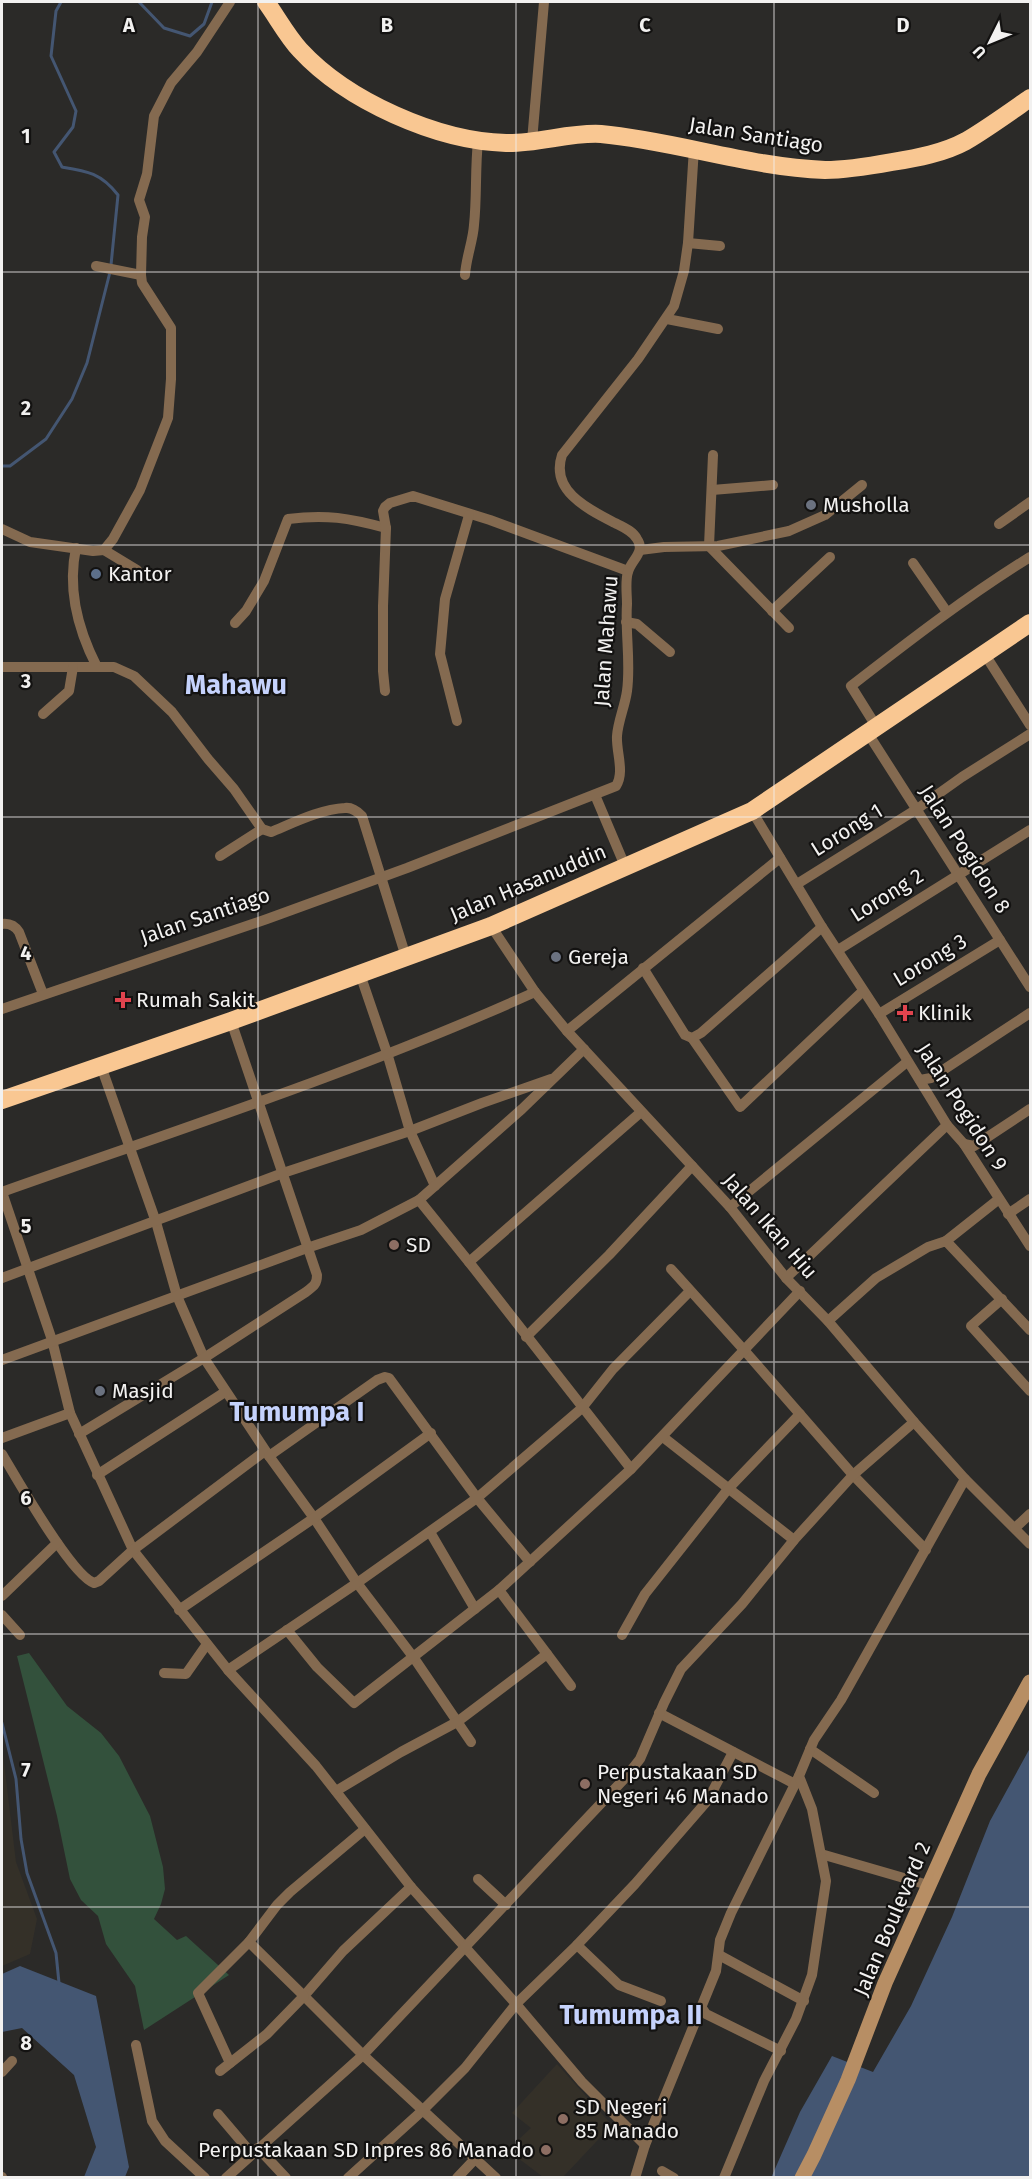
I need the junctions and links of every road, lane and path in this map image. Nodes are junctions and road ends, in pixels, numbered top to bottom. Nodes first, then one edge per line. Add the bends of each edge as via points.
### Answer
1 (230, 2) edge
2 (266, 2) edge
3 (544, 2) edge
4 (1030, 98) edge
5 (478, 141) junction
6 (532, 141) junction
7 (694, 148) junction
8 (688, 243) junction
9 (720, 246) dead end
10 (100, 267) dead end
11 (141, 275) junction
12 (465, 275) dead end
13 (667, 319) junction
14 (718, 329) dead end
15 (713, 454) dead end
16 (773, 485) dead end
17 (862, 485) dead end
18 (712, 490) junction
19 (1030, 502) edge
20 (469, 514) junction
21 (999, 524) dead end
22 (386, 528) junction
23 (2, 529) edge
24 (709, 546) junction
25 (76, 548) junction
26 (104, 550) junction
27 (640, 550) junction
28 (830, 557) dead end
29 (1030, 557) edge
30 (913, 563) dead end
31 (137, 570) dead end
32 (628, 571) junction
33 (772, 611) junction
34 (947, 612) junction
35 (626, 622) junction
36 (235, 623) dead end
37 (1030, 623) edge
38 (789, 628) dead end
39 (670, 652) dead end
40 (984, 653) junction
41 (2, 667) edge
42 (73, 667) junction
43 (97, 667) junction
44 (385, 690) dead end
45 (43, 714) dead end
46 (457, 721) dead end
47 (1030, 725) edge
48 (871, 729) junction
49 (1029, 738) edge
50 (595, 795) junction
51 (917, 809) junction
52 (752, 811) junction
53 (262, 830) junction
54 (1030, 830) edge
55 (220, 856) dead end
56 (780, 858) junction
57 (625, 866) junction
58 (958, 874) junction
59 (381, 877) junction
60 (797, 884) junction
61 (2, 924) edge
62 (491, 926) junction
63 (822, 927) junction
64 (1000, 940) junction
65 (838, 950) junction
66 (406, 957) junction
67 (643, 968) junction
68 (360, 975) junction
69 (1030, 987) edge
70 (863, 991) junction
71 (535, 992) junction
72 (43, 994) junction
73 (2, 1010) edge
74 (1030, 1013) edge
75 (879, 1014) junction
76 (231, 1020) junction
77 (567, 1030) junction
78 (692, 1038) junction
79 (584, 1049) junction
80 (387, 1053) junction
81 (907, 1062) junction
82 (101, 1066) junction
83 (551, 1079) junction
84 (920, 1080) junction
85 (2, 1100) edge
86 (259, 1100) junction
87 (1030, 1109) edge
88 (641, 1112) junction
89 (947, 1125) junction
90 (410, 1131) junction
91 (964, 1144) junction
92 (130, 1146) junction
93 (692, 1166) junction
94 (284, 1173) junction
95 (435, 1186) junction
96 (2, 1192) edge
97 (999, 1199) junction
98 (1030, 1199) edge
99 (418, 1200) junction
100 (730, 1207) junction
101 (1008, 1214) junction
102 (156, 1222) junction
103 (946, 1241) junction
104 (1030, 1246) edge
105 (307, 1248) junction
106 (469, 1262) junction
107 (28, 1268) junction
108 (671, 1269) dead end
109 (2, 1278) edge
110 (786, 1278) junction
111 (690, 1291) junction
112 (800, 1291) junction
113 (177, 1296) junction
114 (1002, 1299) junction
115 (828, 1321) junction
116 (1030, 1330) edge
117 (526, 1336) junction
118 (52, 1340) junction
119 (744, 1350) junction
120 (204, 1358) junction
121 (2, 1360) edge
122 (1030, 1391) edge
123 (225, 1392) junction
124 (582, 1408) junction
125 (70, 1413) junction
126 (800, 1414) junction
127 (914, 1422) junction
128 (431, 1433) junction
129 (79, 1434) junction
130 (663, 1437) junction
131 (2, 1438) edge
132 (2, 1454) edge
133 (267, 1454) junction
134 (631, 1469) junction
135 (97, 1475) junction
136 (853, 1475) junction
137 (965, 1479) junction
138 (728, 1489) junction
139 (477, 1498) junction
140 (1030, 1514) edge
141 (314, 1518) junction
142 (1015, 1528) junction
143 (430, 1532) junction
144 (795, 1540) junction
145 (57, 1543) junction
146 (1030, 1544) edge
147 (133, 1550) junction
148 (926, 1550) junction
149 (530, 1562) junction
150 (357, 1583) junction
151 (499, 1590) junction
152 (2, 1596) edge
153 (475, 1609) junction
154 (179, 1610) junction
155 (2, 1615) edge
156 (287, 1630) junction
157 (20, 1635) dead end
158 (622, 1635) dead end
159 (207, 1644) junction
160 (547, 1654) junction
161 (414, 1658) junction
162 (228, 1670) junction
163 (164, 1673) dead end
164 (1030, 1682) edge
165 (571, 1686) dead end
166 (659, 1713) junction
167 (457, 1722) junction
168 (471, 1742) dead end
169 (810, 1749) junction
170 (733, 1752) junction
171 (797, 1780) junction
172 (336, 1791) junction
173 (873, 1793) dead end
174 (365, 1829) junction
175 (821, 1854) junction
176 (478, 1879) dead end
177 (928, 1885) junction
178 (411, 1887) junction
179 (506, 1905) junction
180 (249, 1942) junction
181 (577, 1946) junction
182 (466, 1948) junction
183 (719, 1955) junction
184 (304, 1996) junction
185 (661, 2001) dead end
186 (804, 2001) junction
187 (516, 2004) junction
188 (702, 2008) junction
189 (136, 2045) dead end
190 (781, 2051) junction
191 (363, 2055) junction
192 (12, 2061) dead end
193 (230, 2063) junction
194 (220, 2071) dead end
195 (2, 2072) edge
196 (422, 2111) junction
197 (218, 2114) dead end
198 (645, 2145) junction
199 (255, 2151) junction
200 (475, 2159) junction
201 (662, 2171) dead end
202 (205, 2178) edge
203 (226, 2178) edge
204 (286, 2178) edge
205 (348, 2178) edge
206 (457, 2178) edge
207 (496, 2178) edge
208 (635, 2178) edge
209 (674, 2178) edge
210 (724, 2178) edge
211 (802, 2178) edge

1 - 11 street via 171,82 154,116 147,174 139,200 145,217
2 - 5 highway, Jalan Santiago via 298,48 349,90 394,115
3 - 6 street
4 - 7 highway, Jalan Santiago via 965,141 911,159 863,167 790,167
5 - 6 highway, Jalan Santiago
5 - 12 street via 474,226
6 - 7 highway, Jalan Santiago via 600,134
7 - 8 street, Jalan Mahawu
8 - 9 street
8 - 13 street, Jalan Mahawu via 680,286
10 - 11 street
11 - 26 street via 142,283 171,328 168,418 140,490
13 - 14 street
13 - 27 street, Jalan Mahawu via 562,455 559,468 568,492 633,534
15 - 18 street
16 - 18 street
17 - 24 street via 825,515 789,531
18 - 24 street
19 - 21 street
20 - 22 street via 409,496 385,507
20 - 32 street
20 - 46 street via 446,599 440,654
22 - 36 street via 349,518 288,519 264,581
22 - 44 street
23 - 25 street via 30,542
24 - 27 street
24 - 33 street
25 - 26 street
25 - 43 street via 73,594 82,633
26 - 31 street
27 - 32 street, Jalan Mahawu
28 - 33 street
29 - 34 street
30 - 34 street
32 - 35 street, Jalan Mahawu
33 - 38 street
34 - 48 street, Jalan Pogidon 8 via 851,686
35 - 39 street via 637,624
35 - 50 street, Jalan Mahawu via 627,692 617,738 620,778 616,786
37 - 40 highway, Jalan Hasanuddin
40 - 47 street
40 - 48 highway, Jalan Hasanuddin
41 - 42 street
42 - 43 street
42 - 45 street via 69,691
43 - 53 street via 114,667 129,673 172,712
48 - 51 street, Jalan Pogidon 8
48 - 52 highway, Jalan Hasanuddin
49 - 51 street, Lorong 1
50 - 57 street
50 - 59 street, Jalan Mahawu
51 - 58 street, Jalan Pogidon 8
51 - 60 street, Lorong 1
52 - 56 street, Jalan Pogidon 9
52 - 57 highway, Jalan Hasanuddin
53 - 55 street
53 - 59 street via 271,832 322,813 354,809 362,816
54 - 58 street, Lorong 2
56 - 60 street, Jalan Pogidon 9
56 - 67 street
57 - 62 highway, Jalan Hasanuddin
58 - 64 street, Jalan Pogidon 8
58 - 65 street, Lorong 2
59 - 66 street
59 - 72 street, Jalan Santiago
60 - 63 street, Jalan Pogidon 9
61 - 72 street via 16,927 19,932
62 - 66 highway, Jalan Hasanuddin
62 - 71 street, Jalan Ikan Hiu
63 - 65 street, Jalan Pogidon 9
63 - 78 street
64 - 69 street, Jalan Pogidon 8
64 - 75 street, Lorong 3
65 - 70 street, Jalan Pogidon 9
66 - 68 highway, Jalan Hasanuddin
67 - 77 street
67 - 78 street via 685,1035
68 - 76 highway, Jalan Hasanuddin
68 - 80 street
70 - 75 street, Jalan Pogidon 9
70 - 78 street via 740,1107
71 - 77 street, Jalan Ikan Hiu
71 - 80 street
72 - 73 street, Jalan Santiago
74 - 84 street via 931,1078
75 - 81 street, Jalan Pogidon 9
76 - 82 highway, Jalan Hasanuddin
76 - 86 street
77 - 79 street, Jalan Ikan Hiu
79 - 83 street
79 - 88 street, Jalan Ikan Hiu
80 - 86 street
80 - 90 street
81 - 84 street, Jalan Pogidon 9
81 - 100 street
82 - 85 highway, Jalan Hasanuddin
82 - 92 street
83 - 90 street
83 - 95 street
84 - 89 street, Jalan Pogidon 9
86 - 92 street
86 - 94 street
87 - 91 street via 974,1146
88 - 93 street, Jalan Ikan Hiu
88 - 106 street
89 - 91 street, Jalan Pogidon 9
89 - 110 street
90 - 94 street
90 - 95 street
91 - 97 street, Jalan Pogidon 9
92 - 96 street
92 - 102 street
93 - 100 street, Jalan Ikan Hiu
93 - 117 street
94 - 102 street
94 - 105 street
95 - 99 street
96 - 107 street
97 - 101 street, Jalan Pogidon 9
97 - 103 street
98 - 101 street
99 - 105 street via 361,1230
99 - 106 street
100 - 110 street, Jalan Ikan Hiu
101 - 104 street, Jalan Pogidon 9
102 - 107 street
102 - 113 street
103 - 114 street
103 - 115 street via 928,1247 876,1278
105 - 113 street
105 - 120 street via 317,1275 315,1285
106 - 117 street
107 - 109 street
107 - 118 street
108 - 111 street
110 - 112 street, Jalan Ikan Hiu
111 - 119 street
111 - 124 street via 613,1369
112 - 115 street, Jalan Ikan Hiu
112 - 119 street
113 - 118 street
113 - 120 street
114 - 116 street
114 - 122 street via 971,1326
115 - 127 street, Jalan Ikan Hiu
117 - 124 street
118 - 121 street
118 - 125 street
119 - 126 street
119 - 130 street
120 - 123 street
120 - 129 street
123 - 133 street
123 - 135 street
124 - 134 street
124 - 139 street
125 - 129 street
125 - 131 street
126 - 136 street
126 - 138 street
127 - 136 street
127 - 137 street, Jalan Ikan Hiu
128 - 133 street via 396,1385 385,1377
128 - 139 street
128 - 141 street
129 - 135 street
130 - 134 street
130 - 138 street
132 - 145 street
133 - 141 street
133 - 147 street
134 - 149 street
135 - 147 street
136 - 144 street
136 - 148 street
137 - 142 street, Jalan Ikan Hiu
137 - 148 street
138 - 144 street
138 - 158 street via 645,1594
139 - 143 street
139 - 149 street
140 - 142 street
141 - 150 street
141 - 154 street
142 - 146 street, Jalan Ikan Hiu
143 - 150 street
143 - 153 street
144 - 166 street via 681,1669
145 - 147 street via 82,1575 94,1583
145 - 152 street
147 - 154 street
148 - 169 street
149 - 151 street
150 - 156 street
150 - 161 street
151 - 153 street
151 - 160 street
153 - 161 street
154 - 159 street
155 - 157 street
156 - 161 street via 354,1703
156 - 162 street
159 - 162 street
159 - 163 street via 186,1674
160 - 165 street
160 - 167 street
161 - 167 street
162 - 172 street
164 - 177 main road, Jalan Boulevard 2 via 979,1774
166 - 170 street
166 - 179 street via 640,1759 626,1778
167 - 168 street
167 - 172 street
169 - 171 street
169 - 173 street
170 - 171 street
170 - 181 street via 708,1800
171 - 175 street via 809,1798
171 - 183 street via 731,1913 720,1940
172 - 174 street
174 - 178 street
174 - 180 street via 284,1898
175 - 177 street
175 - 186 street via 825,1891
176 - 179 street
177 - 211 main road, Jalan Boulevard 2 via 848,2080
178 - 182 street
178 - 184 street via 343,1951
179 - 182 street
180 - 184 street
180 - 193 street via 198,1993
181 - 185 street via 619,1985
181 - 187 street
182 - 187 street
182 - 191 street
183 - 186 street
183 - 188 street
184 - 191 street
184 - 193 street via 267,2034
186 - 190 street
187 - 196 street via 465,2067
187 - 198 street via 582,2082
188 - 190 street via 706,2014
188 - 198 street
189 - 202 street via 152,2121 165,2141
190 - 210 street via 764,2081
191 - 196 street
191 - 199 street
192 - 195 street
193 - 194 street
196 - 200 street
196 - 205 street
197 - 199 street
198 - 208 street
199 - 203 street
199 - 204 street
200 - 206 street
200 - 207 street
201 - 209 street

